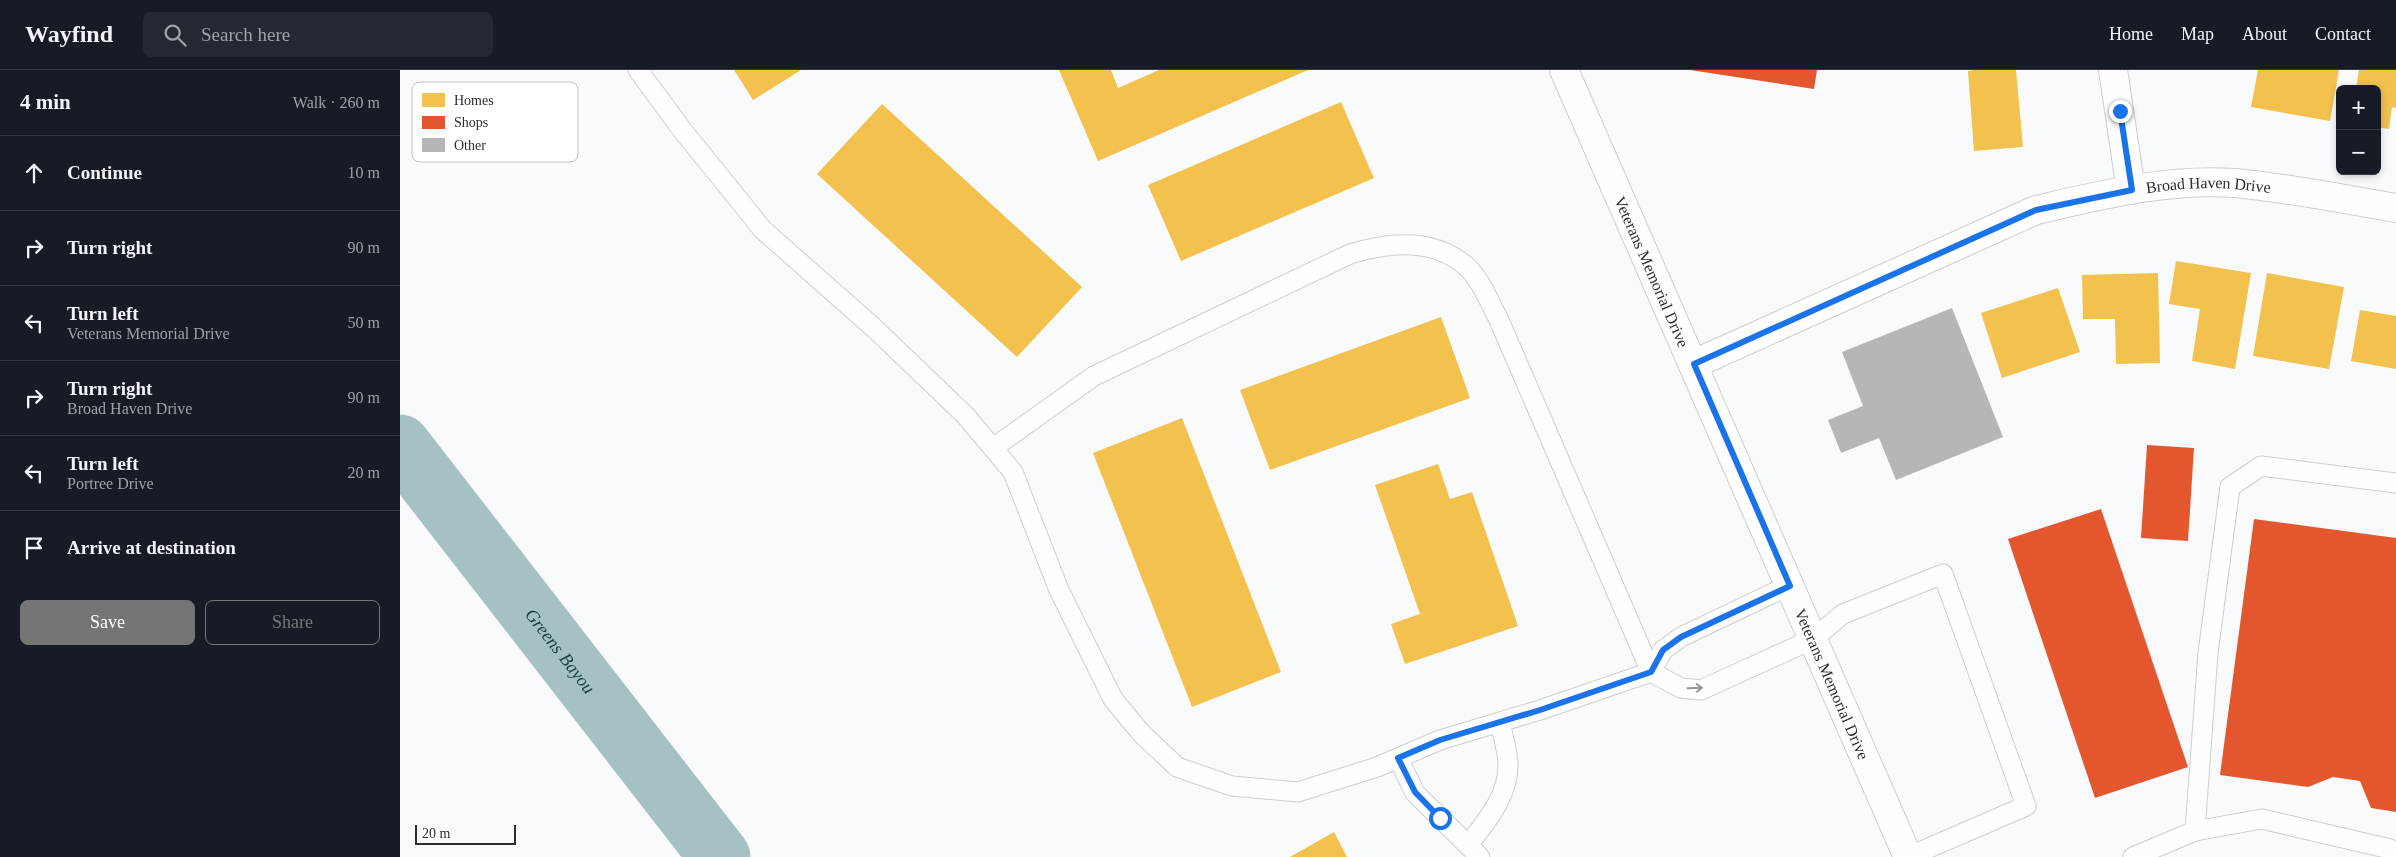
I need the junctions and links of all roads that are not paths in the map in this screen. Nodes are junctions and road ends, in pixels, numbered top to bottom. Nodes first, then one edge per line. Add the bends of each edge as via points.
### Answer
1 (638, 70) edge
2 (1564, 70) edge
3 (2113, 70) edge
4 (2132, 190) junction
5 (2396, 208) edge
6 (1694, 364) junction
7 (993, 448) junction
8 (2396, 483) edge
9 (1790, 586) junction
10 (1813, 639) junction
11 (1651, 672) junction
12 (1500, 723) junction
13 (1398, 758) junction
14 (2195, 832) junction
15 (1474, 851) edge
16 (1908, 857) edge
17 (2133, 857) edge
18 (2394, 857) edge

1 - 7 lane via 763,230 888,341 965,415
2 - 6 main road, Veterans Memorial Drive
3 - 4 main road
4 - 5 main road, Broad Haven Drive via 2182,184 2234,183
4 - 6 main road, Broad Haven Drive via 2036,210
6 - 9 main road, Veterans Memorial Drive
7 - 11 lane via 1094,376 1350,254 1381,245 1416,244 1446,254 1467,267 1486,294
7 - 13 lane via 1013,472 1060,590 1113,699 1141,733 1177,767 1232,786 1298,792
8 - 14 lane via 2261,466 2230,487 2208,654
9 - 10 main road, Veterans Memorial Drive
9 - 11 lane via 1681,637 1663,650
11 -> 10 lane via 1681,688 1701,690
10 - 16 main road, Veterans Memorial Drive
10 - 16 lane via 1843,614 1942,574 2026,806
11 - 12 lane
12 - 13 lane via 1440,740
12 - 15 lane via 1508,764 1506,787
13 - 15 lane via 1415,792
14 - 17 lane
14 - 18 lane via 2262,819 2390,849

